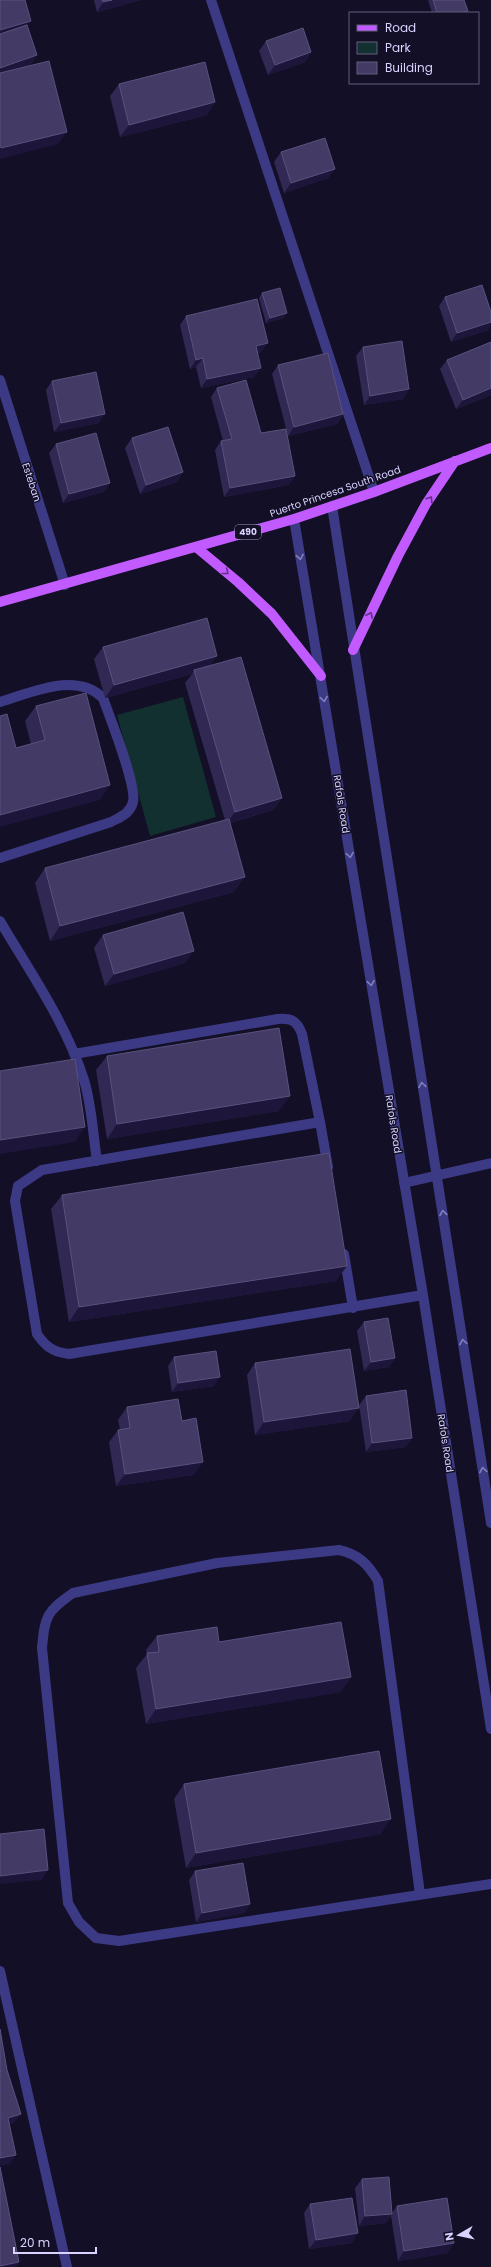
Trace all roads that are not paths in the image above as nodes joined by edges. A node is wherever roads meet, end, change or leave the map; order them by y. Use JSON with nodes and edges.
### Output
{"nodes":[{"id":1,"x":211,"y":0,"type":"edge"},
{"id":2,"x":0,"y":380,"type":"edge"},
{"id":3,"x":491,"y":448,"type":"edge"},
{"id":4,"x":455,"y":461,"type":"junction"},
{"id":5,"x":374,"y":492,"type":"junction"},
{"id":6,"x":332,"y":506,"type":"junction"},
{"id":7,"x":294,"y":519,"type":"junction"},
{"id":8,"x":196,"y":548,"type":"junction"},
{"id":9,"x":65,"y":585,"type":"junction"},
{"id":10,"x":0,"y":602,"type":"edge"},
{"id":11,"x":354,"y":650,"type":"junction"},
{"id":12,"x":320,"y":676,"type":"junction"},
{"id":13,"x":0,"y":702,"type":"edge"},
{"id":14,"x":0,"y":858,"type":"edge"},
{"id":15,"x":0,"y":921,"type":"edge"},
{"id":16,"x":74,"y":1054,"type":"junction"},
{"id":17,"x":320,"y":1122,"type":"junction"},
{"id":18,"x":97,"y":1161,"type":"junction"},
{"id":19,"x":491,"y":1163,"type":"edge"},
{"id":20,"x":437,"y":1175,"type":"junction"},
{"id":21,"x":330,"y":1176,"type":"edge"},
{"id":22,"x":404,"y":1183,"type":"junction"},
{"id":23,"x":342,"y":1246,"type":"edge"},
{"id":24,"x":423,"y":1295,"type":"junction"},
{"id":25,"x":354,"y":1308,"type":"junction"},
{"id":26,"x":491,"y":1523,"type":"edge"},
{"id":27,"x":491,"y":1729,"type":"edge"},
{"id":28,"x":491,"y":1884,"type":"edge"},
{"id":29,"x":420,"y":1894,"type":"junction"},
{"id":30,"x":0,"y":1971,"type":"edge"},
{"id":31,"x":67,"y":2267,"type":"edge"}],
"edges":[{"from":1,"to":5,"type":"street"},
{"from":2,"to":9,"type":"street","name":"Esteban"},
{"from":3,"to":4,"type":"main road","name":"Puerto Princesa South Road","number":"490"},
{"from":4,"to":5,"type":"main road","name":"Puerto Princesa South Road","number":"490"},
{"from":11,"to":4,"type":"main road","one_way":true},
{"from":5,"to":6,"type":"main road","name":"Puerto Princesa South Road","number":"490"},
{"from":6,"to":7,"type":"main road","name":"Puerto Princesa South Road","number":"490"},
{"from":6,"to":11,"type":"street"},
{"from":7,"to":8,"type":"main road","name":"Puerto Princesa South Road","number":"490"},
{"from":7,"to":12,"type":"street","name":"Rafols Road","one_way":true},
{"from":8,"to":9,"type":"main road","name":"Puerto Princesa South Road","number":"490"},
{"from":8,"to":12,"type":"main road","one_way":true},
{"from":9,"to":10,"type":"main road","name":"Puerto Princesa South Road","number":"490"},
{"from":20,"to":11,"type":"street","one_way":true},
{"from":12,"to":22,"type":"street","name":"Rafols Road","one_way":true},
{"from":13,"to":14,"type":"street"},
{"from":15,"to":16,"type":"street"},
{"from":16,"to":17,"type":"street"},
{"from":16,"to":18,"type":"street"},
{"from":17,"to":18,"type":"street"},
{"from":17,"to":21,"type":"street"},
{"from":18,"to":25,"type":"street"},
{"from":19,"to":20,"type":"street"},
{"from":20,"to":22,"type":"street"},
{"from":26,"to":20,"type":"street","one_way":true},
{"from":22,"to":24,"type":"street","name":"Rafols Road"},
{"from":23,"to":25,"type":"street"},
{"from":24,"to":25,"type":"street"},
{"from":24,"to":27,"type":"street","name":"Rafols Road"},
{"from":28,"to":29,"type":"street"},
{"from":29,"to":29,"type":"street"},
{"from":30,"to":31,"type":"street"}]}
